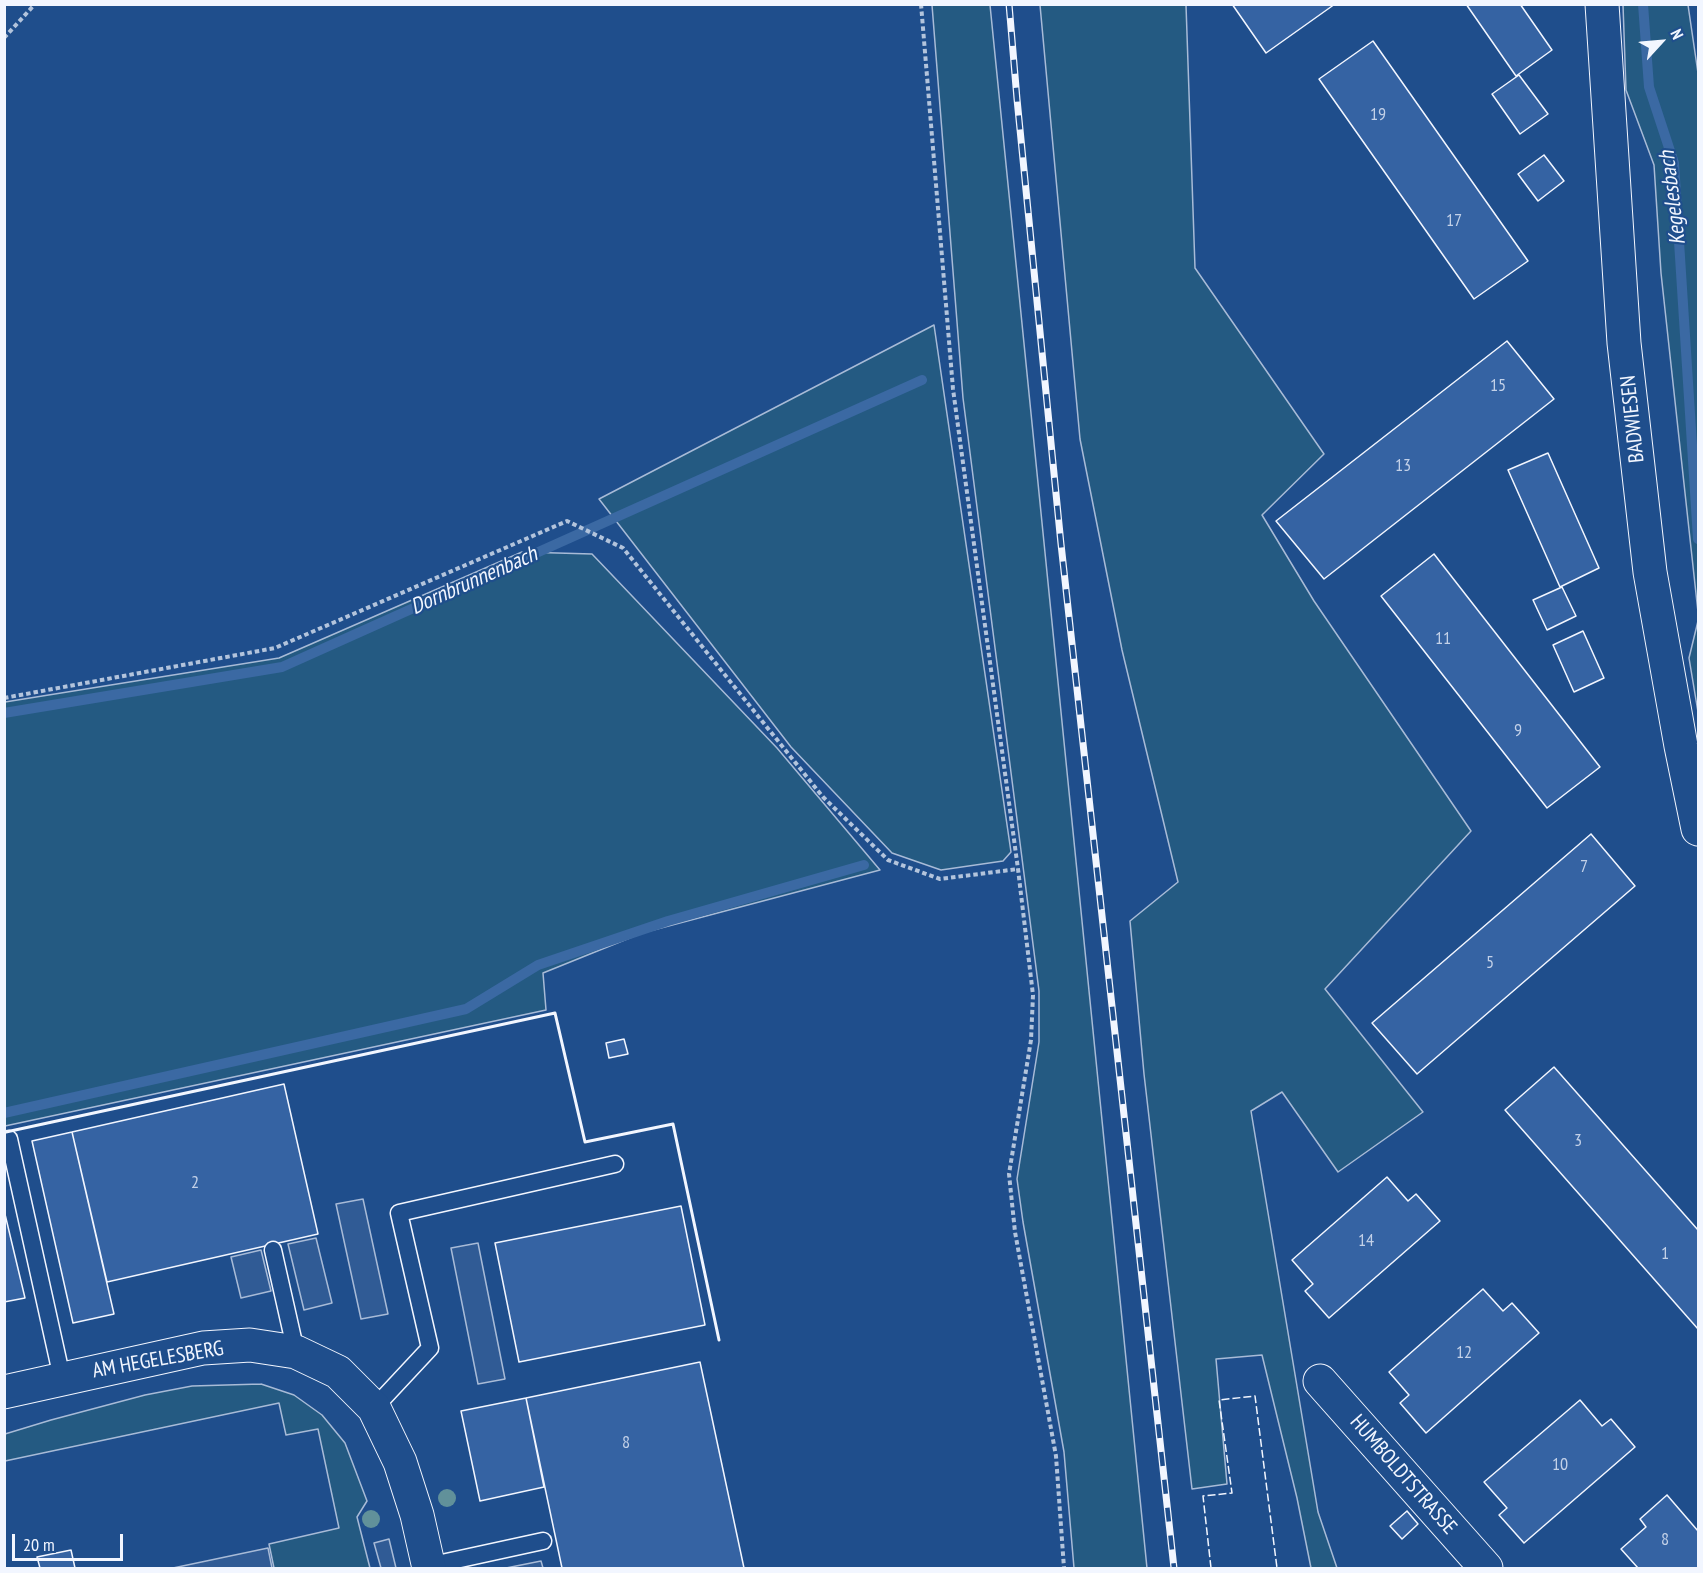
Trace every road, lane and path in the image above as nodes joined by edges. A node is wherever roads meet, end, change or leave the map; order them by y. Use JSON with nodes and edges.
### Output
{"nodes":[{"id":1,"x":35,"y":4,"type":"edge"},
{"id":2,"x":921,"y":4,"type":"edge"},
{"id":3,"x":1602,"y":4,"type":"edge"},
{"id":4,"x":4,"y":38,"type":"edge"},
{"id":5,"x":4,"y":698,"type":"edge"},
{"id":6,"x":1698,"y":829,"type":"edge"},
{"id":7,"x":1018,"y":869,"type":"junction"},
{"id":8,"x":4,"y":1140,"type":"edge"},
{"id":9,"x":615,"y":1164,"type":"dead end"},
{"id":10,"x":273,"y":1250,"type":"dead end"},
{"id":11,"x":296,"y":1352,"type":"junction"},
{"id":12,"x":62,"y":1378,"type":"junction"},
{"id":13,"x":1320,"y":1381,"type":"dead end"},
{"id":14,"x":5,"y":1392,"type":"edge"},
{"id":15,"x":374,"y":1408,"type":"junction"},
{"id":16,"x":543,"y":1541,"type":"dead end"},
{"id":17,"x":428,"y":1567,"type":"edge"},
{"id":18,"x":1064,"y":1569,"type":"edge"},
{"id":19,"x":1486,"y":1569,"type":"edge"}],
"edges":[{"from":1,"to":4,"type":"path"},
{"from":2,"to":7,"type":"path"},
{"from":3,"to":6,"type":"street","name":"BADWIESEN"},
{"from":5,"to":7,"type":"path"},
{"from":7,"to":18,"type":"path"},
{"from":8,"to":12,"type":"lane"},
{"from":9,"to":15,"type":"lane"},
{"from":10,"to":11,"type":"lane"},
{"from":11,"to":12,"type":"street","name":"AM HEGELESBERG"},
{"from":11,"to":15,"type":"street","name":"AM HEGELESBERG"},
{"from":12,"to":14,"type":"street","name":"AM HEGELESBERG"},
{"from":13,"to":19,"type":"street","name":"HUMBOLDTSTRASSE"},
{"from":15,"to":17,"type":"street","name":"AM HEGELESBERG"},
{"from":16,"to":17,"type":"lane"}]}
